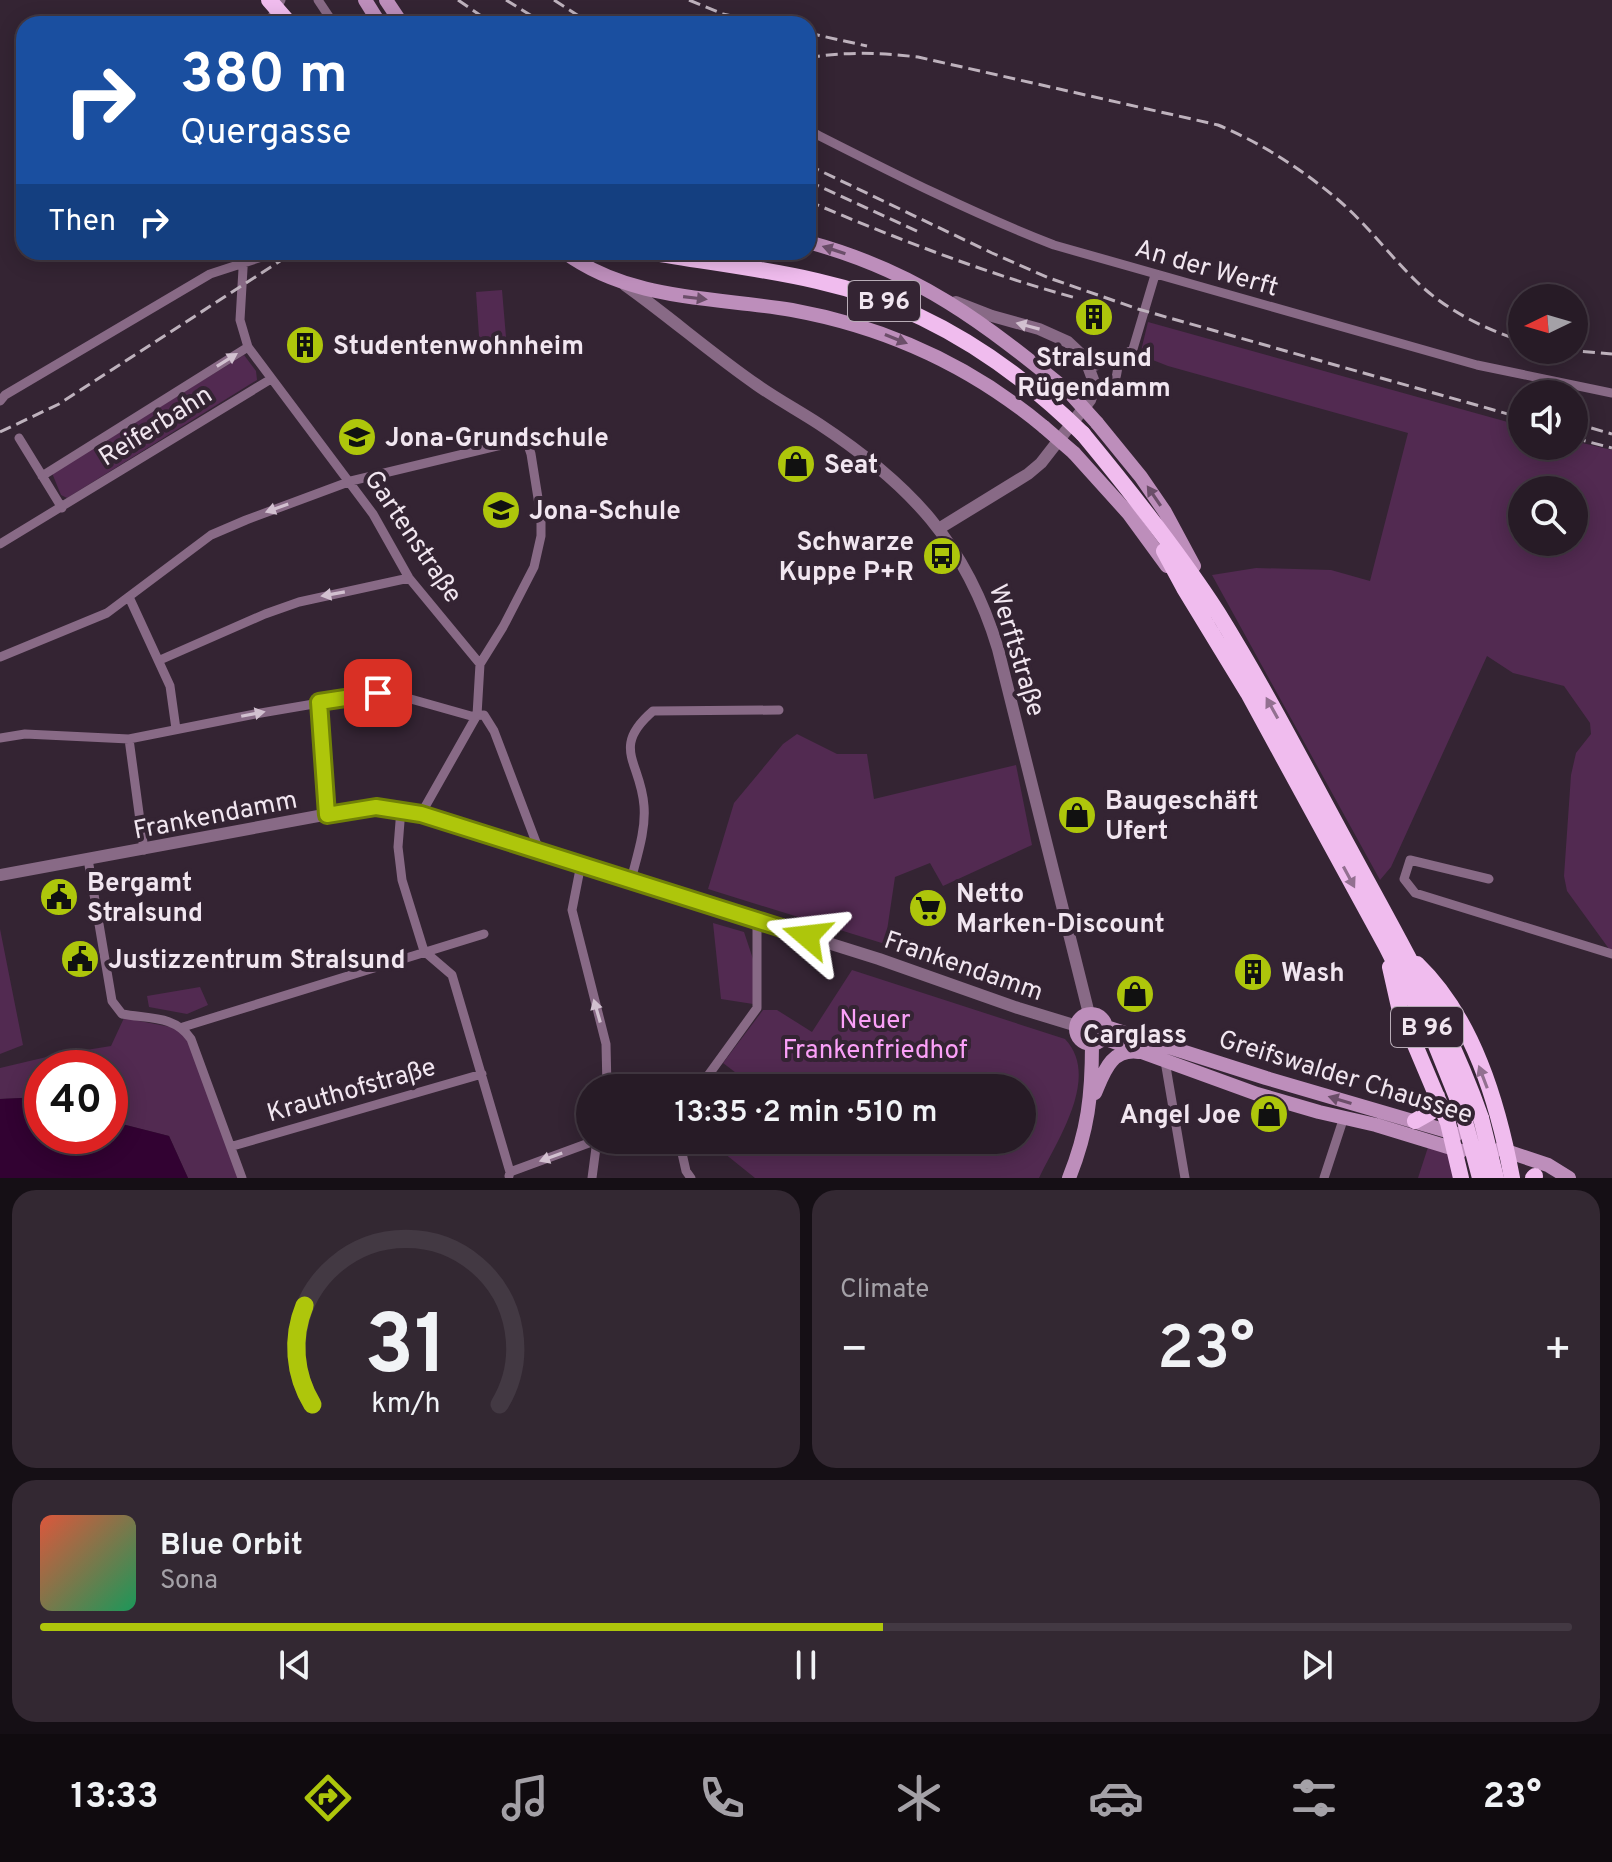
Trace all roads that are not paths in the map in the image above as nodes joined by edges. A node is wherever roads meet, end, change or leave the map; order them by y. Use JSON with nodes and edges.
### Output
{"nodes":[{"id":1,"x":269,"y":0,"type":"edge"},
{"id":2,"x":283,"y":16,"type":"edge"},
{"id":3,"x":816,"y":134,"type":"edge"},
{"id":4,"x":816,"y":245,"type":"edge"},
{"id":5,"x":243,"y":260,"type":"edge"},
{"id":6,"x":254,"y":260,"type":"edge"},
{"id":7,"x":579,"y":260,"type":"edge"},
{"id":8,"x":696,"y":260,"type":"edge"},
{"id":9,"x":242,"y":264,"type":"junction"},
{"id":10,"x":1155,"y":275,"type":"junction"},
{"id":11,"x":619,"y":281,"type":"junction"},
{"id":12,"x":943,"y":297,"type":"junction"},
{"id":13,"x":248,"y":347,"type":"junction"},
{"id":14,"x":1118,"y":359,"type":"junction"},
{"id":15,"x":1090,"y":368,"type":"junction"},
{"id":16,"x":271,"y":379,"type":"junction"},
{"id":17,"x":1094,"y":393,"type":"junction"},
{"id":18,"x":1612,"y":393,"type":"edge"},
{"id":19,"x":0,"y":401,"type":"edge"},
{"id":20,"x":19,"y":438,"type":"dead end"},
{"id":21,"x":42,"y":476,"type":"junction"},
{"id":22,"x":351,"y":481,"type":"junction"},
{"id":23,"x":1127,"y":487,"type":"junction"},
{"id":24,"x":62,"y":508,"type":"junction"},
{"id":25,"x":940,"y":528,"type":"junction"},
{"id":26,"x":0,"y":544,"type":"edge"},
{"id":27,"x":409,"y":578,"type":"junction"},
{"id":28,"x":1184,"y":588,"type":"junction"},
{"id":29,"x":129,"y":597,"type":"junction"},
{"id":30,"x":1218,"y":613,"type":"junction"},
{"id":31,"x":0,"y":657,"type":"edge"},
{"id":32,"x":160,"y":660,"type":"junction"},
{"id":33,"x":480,"y":664,"type":"junction"},
{"id":34,"x":319,"y":702,"type":"junction"},
{"id":35,"x":779,"y":710,"type":"dead end"},
{"id":36,"x":477,"y":715,"type":"junction"},
{"id":37,"x":176,"y":729,"type":"junction"},
{"id":38,"x":0,"y":738,"type":"edge"},
{"id":39,"x":129,"y":739,"type":"junction"},
{"id":40,"x":401,"y":809,"type":"junction"},
{"id":41,"x":421,"y":814,"type":"junction"},
{"id":42,"x":327,"y":815,"type":"junction"},
{"id":43,"x":144,"y":850,"type":"junction"},
{"id":44,"x":539,"y":850,"type":"junction"},
{"id":45,"x":88,"y":859,"type":"junction"},
{"id":46,"x":581,"y":864,"type":"junction"},
{"id":47,"x":0,"y":875,"type":"edge"},
{"id":48,"x":1489,"y":879,"type":"dead end"},
{"id":49,"x":631,"y":880,"type":"junction"},
{"id":50,"x":757,"y":920,"type":"junction"},
{"id":51,"x":484,"y":934,"type":"dead end"},
{"id":52,"x":1386,"y":946,"type":"junction"},
{"id":53,"x":424,"y":951,"type":"junction"},
{"id":54,"x":1612,"y":954,"type":"edge"},
{"id":55,"x":1407,"y":955,"type":"junction"},
{"id":56,"x":1089,"y":1014,"type":"junction"},
{"id":57,"x":1077,"y":1026,"type":"junction"},
{"id":58,"x":183,"y":1027,"type":"junction"},
{"id":59,"x":1100,"y":1036,"type":"junction"},
{"id":60,"x":1142,"y":1053,"type":"junction"},
{"id":61,"x":1165,"y":1061,"type":"junction"},
{"id":62,"x":482,"y":1074,"type":"junction"},
{"id":63,"x":607,"y":1074,"type":"edge"},
{"id":64,"x":709,"y":1074,"type":"edge"},
{"id":65,"x":1437,"y":1096,"type":"junction"},
{"id":66,"x":1091,"y":1100,"type":"junction"},
{"id":67,"x":1344,"y":1117,"type":"junction"},
{"id":68,"x":1415,"y":1121,"type":"junction"},
{"id":69,"x":1453,"y":1141,"type":"junction"},
{"id":70,"x":233,"y":1146,"type":"junction"},
{"id":71,"x":576,"y":1148,"type":"edge"},
{"id":72,"x":1506,"y":1151,"type":"junction"},
{"id":73,"x":595,"y":1154,"type":"edge"},
{"id":74,"x":682,"y":1154,"type":"edge"},
{"id":75,"x":1511,"y":1173,"type":"edge"},
{"id":76,"x":510,"y":1175,"type":"edge"},
{"id":77,"x":1536,"y":1177,"type":"edge"},
{"id":78,"x":242,"y":1178,"type":"edge"},
{"id":79,"x":592,"y":1178,"type":"edge"},
{"id":80,"x":690,"y":1178,"type":"edge"},
{"id":81,"x":1069,"y":1178,"type":"edge"},
{"id":82,"x":1185,"y":1178,"type":"edge"},
{"id":83,"x":1324,"y":1178,"type":"edge"},
{"id":84,"x":1461,"y":1178,"type":"edge"},
{"id":85,"x":1480,"y":1178,"type":"edge"},
{"id":86,"x":1496,"y":1178,"type":"edge"},
{"id":87,"x":1569,"y":1178,"type":"edge"}],
"edges":[{"from":1,"to":2,"type":"highway","bridge":true},
{"from":3,"to":10,"type":"street","name":"An der Werft"},
{"from":12,"to":4,"type":"main road","one_way":true},
{"from":5,"to":9,"type":"street","name":"Gartenstraße"},
{"from":6,"to":9,"type":"street"},
{"from":7,"to":11,"type":"main road","name":"Werftstraße"},
{"from":8,"to":23,"type":"highway","number":"B 96","bridge":true},
{"from":9,"to":13,"type":"street","name":"Gartenstraße"},
{"from":9,"to":19,"type":"street"},
{"from":10,"to":14,"type":"street"},
{"from":10,"to":18,"type":"street","name":"An der Werft"},
{"from":11,"to":25,"type":"street","name":"Werftstraße"},
{"from":11,"to":28,"type":"main road","one_way":true,"bridge":true},
{"from":15,"to":12,"type":"street","one_way":true},
{"from":30,"to":12,"type":"main road","one_way":true,"bridge":true},
{"from":13,"to":16,"type":"street","name":"Gartenstraße"},
{"from":21,"to":13,"type":"street","name":"Reiferbahn","one_way":true},
{"from":14,"to":15,"type":"street"},
{"from":14,"to":17,"type":"street"},
{"from":15,"to":17,"type":"street"},
{"from":16,"to":22,"type":"street","name":"Gartenstraße"},
{"from":16,"to":24,"type":"street","name":"Reiferbahn"},
{"from":17,"to":25,"type":"street"},
{"from":20,"to":21,"type":"street"},
{"from":21,"to":24,"type":"street"},
{"from":22,"to":27,"type":"street","name":"Gartenstraße"},
{"from":22,"to":29,"type":"street","one_way":true},
{"from":22,"to":33,"type":"street"},
{"from":23,"to":28,"type":"highway","number":"B 96"},
{"from":23,"to":30,"type":"highway","number":"B 96"},
{"from":24,"to":26,"type":"street","name":"Reiferbahn"},
{"from":25,"to":56,"type":"street","name":"Werftstraße"},
{"from":27,"to":32,"type":"street","one_way":true},
{"from":27,"to":33,"type":"street","name":"Gartenstraße"},
{"from":28,"to":52,"type":"highway","number":"B 96","one_way":true},
{"from":29,"to":31,"type":"street"},
{"from":29,"to":32,"type":"street"},
{"from":55,"to":30,"type":"highway","number":"B 96","one_way":true},
{"from":32,"to":37,"type":"street"},
{"from":33,"to":36,"type":"street"},
{"from":34,"to":36,"type":"street"},
{"from":37,"to":34,"type":"street","one_way":true},
{"from":34,"to":42,"type":"street"},
{"from":35,"to":49,"type":"street"},
{"from":36,"to":41,"type":"street"},
{"from":36,"to":44,"type":"street"},
{"from":37,"to":39,"type":"street"},
{"from":38,"to":39,"type":"street"},
{"from":39,"to":43,"type":"street"},
{"from":40,"to":41,"type":"street","name":"Frankendamm"},
{"from":40,"to":42,"type":"street","name":"Frankendamm"},
{"from":40,"to":53,"type":"street"},
{"from":41,"to":44,"type":"street","name":"Frankendamm"},
{"from":42,"to":43,"type":"street","name":"Frankendamm"},
{"from":43,"to":45,"type":"street","name":"Frankendamm"},
{"from":44,"to":46,"type":"street","name":"Frankendamm"},
{"from":45,"to":47,"type":"street","name":"Frankendamm"},
{"from":45,"to":58,"type":"street"},
{"from":46,"to":49,"type":"street","name":"Frankendamm"},
{"from":63,"to":46,"type":"street","one_way":true},
{"from":48,"to":54,"type":"street"},
{"from":49,"to":50,"type":"street","name":"Frankendamm"},
{"from":50,"to":57,"type":"street","name":"Frankendamm"},
{"from":50,"to":64,"type":"street"},
{"from":51,"to":53,"type":"street"},
{"from":52,"to":65,"type":"highway"},
{"from":52,"to":85,"type":"highway","number":"B 96","bridge":true},
{"from":53,"to":58,"type":"street"},
{"from":53,"to":62,"type":"street"},
{"from":72,"to":55,"type":"highway","one_way":true},
{"from":55,"to":86,"type":"highway","number":"B 96","bridge":true},
{"from":56,"to":57,"type":"main road"},
{"from":56,"to":59,"type":"main road"},
{"from":57,"to":59,"type":"main road"},
{"from":58,"to":70,"type":"street"},
{"from":59,"to":60,"type":"main road","name":"Greifswalder Chaussee"},
{"from":59,"to":66,"type":"main road"},
{"from":68,"to":59,"type":"main road","name":"Greifswalder Chaussee","one_way":true},
{"from":60,"to":61,"type":"main road","name":"Greifswalder Chaussee"},
{"from":60,"to":66,"type":"main road"},
{"from":61,"to":67,"type":"main road","name":"Greifswalder Chaussee"},
{"from":61,"to":82,"type":"street"},
{"from":62,"to":70,"type":"street","name":"Krauthofstraße"},
{"from":62,"to":76,"type":"street"},
{"from":65,"to":68,"type":"highway"},
{"from":65,"to":69,"type":"highway"},
{"from":66,"to":81,"type":"main road"},
{"from":67,"to":69,"type":"main road","name":"Greifswalder Chaussee"},
{"from":67,"to":83,"type":"street"},
{"from":68,"to":69,"type":"main road","name":"Greifswalder Chaussee"},
{"from":69,"to":72,"type":"main road","name":"Greifswalder Chaussee"},
{"from":69,"to":75,"type":"main road","name":"Greifswalder Chaussee"},
{"from":69,"to":84,"type":"highway"},
{"from":70,"to":78,"type":"street"},
{"from":71,"to":76,"type":"street","one_way":true},
{"from":72,"to":75,"type":"highway"},
{"from":72,"to":87,"type":"main road","name":"Greifswalder Chaussee"},
{"from":73,"to":79,"type":"street"},
{"from":74,"to":80,"type":"street"},
{"from":75,"to":77,"type":"main road","name":"Greifswalder Chaussee"}]}
